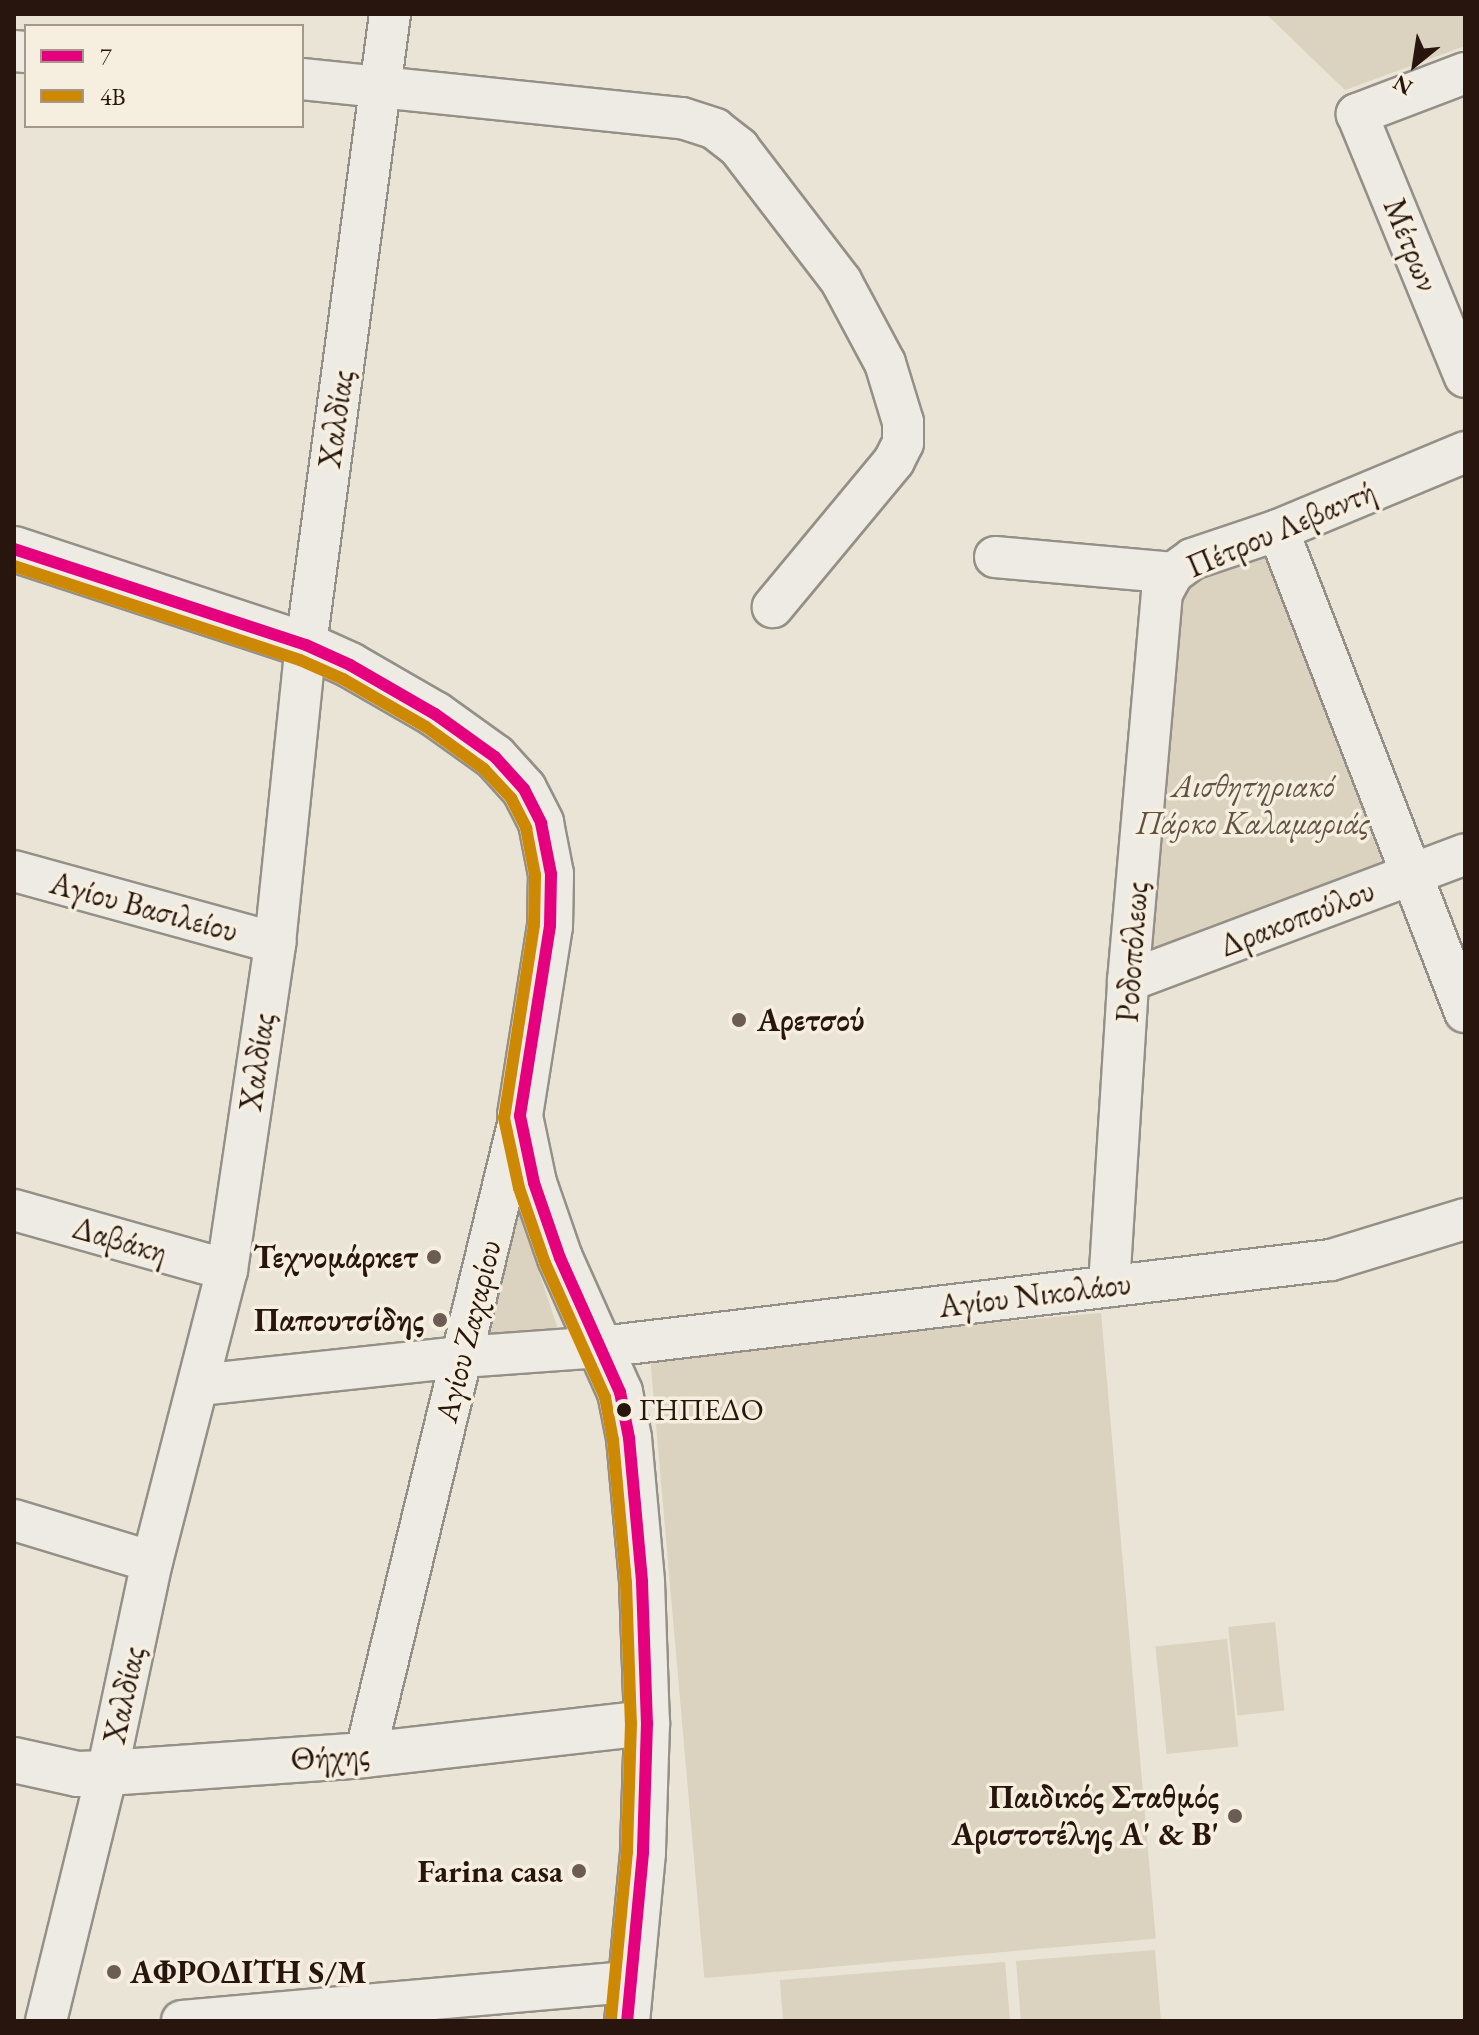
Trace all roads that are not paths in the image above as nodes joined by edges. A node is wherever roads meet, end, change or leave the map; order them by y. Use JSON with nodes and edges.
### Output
{"nodes":[{"id":1,"x":390,"y":14,"type":"edge"},
{"id":2,"x":1465,"y":73,"type":"edge"},
{"id":3,"x":304,"y":79,"type":"edge"},
{"id":4,"x":381,"y":86,"type":"junction"},
{"id":5,"x":1465,"y":377,"type":"edge"},
{"id":6,"x":1465,"y":452,"type":"edge"},
{"id":7,"x":1278,"y":530,"type":"junction"},
{"id":8,"x":14,"y":549,"type":"edge"},
{"id":9,"x":995,"y":557,"type":"dead end"},
{"id":10,"x":1173,"y":573,"type":"junction"},
{"id":11,"x":773,"y":607,"type":"dead end"},
{"id":12,"x":306,"y":645,"type":"junction"},
{"id":13,"x":1465,"y":854,"type":"edge"},
{"id":14,"x":14,"y":871,"type":"edge"},
{"id":15,"x":1409,"y":875,"type":"junction"},
{"id":16,"x":275,"y":943,"type":"junction"},
{"id":17,"x":1128,"y":981,"type":"junction"},
{"id":18,"x":1465,"y":1012,"type":"edge"},
{"id":19,"x":520,"y":1116,"type":"junction"},
{"id":20,"x":14,"y":1210,"type":"edge"},
{"id":21,"x":1465,"y":1219,"type":"edge"},
{"id":22,"x":227,"y":1270,"type":"junction"},
{"id":23,"x":1109,"y":1286,"type":"junction"},
{"id":24,"x":601,"y":1347,"type":"junction"},
{"id":25,"x":462,"y":1357,"type":"junction"},
{"id":26,"x":199,"y":1385,"type":"junction"},
{"id":27,"x":14,"y":1520,"type":"edge"},
{"id":28,"x":152,"y":1562,"type":"junction"},
{"id":29,"x":647,"y":1723,"type":"junction"},
{"id":30,"x":365,"y":1755,"type":"junction"},
{"id":31,"x":14,"y":1760,"type":"edge"},
{"id":32,"x":107,"y":1773,"type":"junction"},
{"id":33,"x":629,"y":2001,"type":"edge"},
{"id":34,"x":46,"y":2021,"type":"edge"},
{"id":35,"x":182,"y":2021,"type":"edge"}],
"edges":[{"from":1,"to":4,"type":"street","name":"Χαλδίας"},
{"from":2,"to":5,"type":"street","name":"Μέτρων"},
{"from":3,"to":4,"type":"street"},
{"from":4,"to":11,"type":"street"},
{"from":4,"to":12,"type":"street","name":"Χαλδίας"},
{"from":6,"to":7,"type":"street","name":"Πέτρου Λεβαντή"},
{"from":7,"to":10,"type":"street","name":"Πέτρου Λεβαντή"},
{"from":7,"to":15,"type":"street"},
{"from":8,"to":12,"type":"main road","name":"Αγίου Ζαχαρίου"},
{"from":9,"to":10,"type":"street","name":"Πέτρου Λεβαντή"},
{"from":10,"to":17,"type":"street","name":"Ροδοπόλεως"},
{"from":12,"to":16,"type":"street","name":"Χαλδίας"},
{"from":12,"to":19,"type":"main road","name":"Αγίου Ζαχαρίου"},
{"from":13,"to":15,"type":"street","name":"Δρακοπούλου"},
{"from":14,"to":16,"type":"street","name":"Αγίου Βασιλείου"},
{"from":15,"to":17,"type":"street","name":"Δρακοπούλου"},
{"from":15,"to":18,"type":"street"},
{"from":16,"to":22,"type":"street","name":"Χαλδίας"},
{"from":17,"to":23,"type":"street","name":"Ροδοπόλεως"},
{"from":19,"to":24,"type":"main road"},
{"from":19,"to":25,"type":"street","name":"Αγίου Ζαχαρίου"},
{"from":20,"to":22,"type":"street","name":"Δαβάκη"},
{"from":21,"to":23,"type":"street","name":"Αγίου Νικολάου"},
{"from":22,"to":26,"type":"street","name":"Χαλδίας"},
{"from":23,"to":24,"type":"street","name":"Αγίου Νικολάου"},
{"from":24,"to":25,"type":"street","name":"Αγίου Νικολάου"},
{"from":24,"to":29,"type":"main road"},
{"from":25,"to":26,"type":"street","name":"Αγίου Νικολάου"},
{"from":25,"to":30,"type":"street","name":"Αγίου Ζαχαρίου"},
{"from":26,"to":28,"type":"street","name":"Χαλδίας"},
{"from":27,"to":28,"type":"street"},
{"from":28,"to":32,"type":"street","name":"Χαλδίας"},
{"from":29,"to":30,"type":"main road","name":"Θήχης"},
{"from":29,"to":33,"type":"main road"},
{"from":30,"to":32,"type":"main road","name":"Θήχης"},
{"from":31,"to":32,"type":"main road","name":"Θήχης"},
{"from":32,"to":34,"type":"street","name":"Χαλδίας"},
{"from":33,"to":35,"type":"street"}]}
